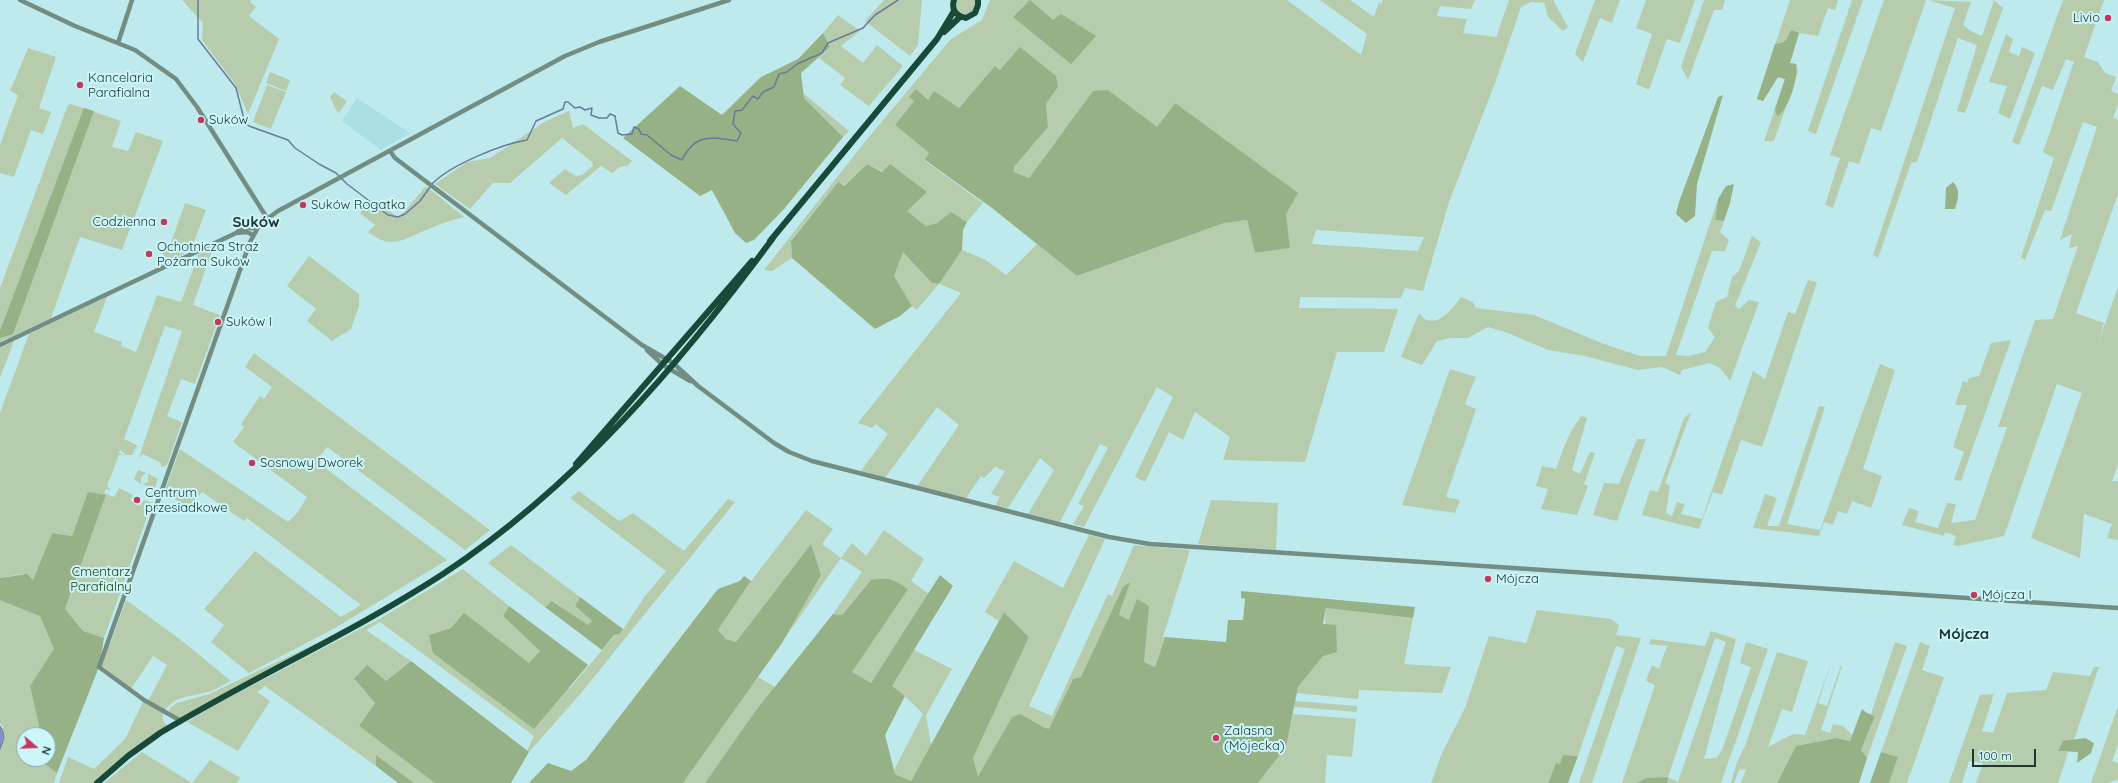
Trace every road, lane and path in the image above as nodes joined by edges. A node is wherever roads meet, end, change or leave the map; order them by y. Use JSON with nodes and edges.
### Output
{"nodes":[{"id":1,"x":20,"y":0,"type":"edge"},
{"id":2,"x":132,"y":0,"type":"edge"},
{"id":3,"x":729,"y":0,"type":"edge"},
{"id":4,"x":954,"y":0,"type":"edge"},
{"id":5,"x":978,"y":0,"type":"edge"},
{"id":6,"x":954,"y":11,"type":"junction"},
{"id":7,"x":960,"y":17,"type":"junction"},
{"id":8,"x":937,"y":39,"type":"junction"},
{"id":9,"x":118,"y":43,"type":"junction"},
{"id":10,"x":390,"y":151,"type":"junction"},
{"id":11,"x":267,"y":218,"type":"junction"},
{"id":12,"x":257,"y":229,"type":"junction"},
{"id":13,"x":236,"y":232,"type":"junction"},
{"id":14,"x":253,"y":235,"type":"junction"},
{"id":15,"x":642,"y":344,"type":"junction"},
{"id":16,"x":0,"y":345,"type":"edge"},
{"id":17,"x":671,"y":361,"type":"junction"},
{"id":18,"x":666,"y":367,"type":"junction"},
{"id":19,"x":696,"y":384,"type":"junction"},
{"id":20,"x":2118,"y":608,"type":"edge"},
{"id":21,"x":181,"y":721,"type":"junction"},
{"id":22,"x":97,"y":783,"type":"edge"}],
"edges":[{"from":1,"to":9,"type":"street"},
{"from":2,"to":9,"type":"street"},
{"from":3,"to":10,"type":"street"},
{"from":4,"to":6,"type":"main road"},
{"from":5,"to":7,"type":"main road"},
{"from":6,"to":7,"type":"main road"},
{"from":6,"to":8,"type":"main road"},
{"from":7,"to":8,"type":"main road"},
{"from":8,"to":17,"type":"main road"},
{"from":9,"to":11,"type":"street"},
{"from":10,"to":11,"type":"street"},
{"from":10,"to":15,"type":"street"},
{"from":11,"to":12,"type":"street"},
{"from":12,"to":13,"type":"street"},
{"from":12,"to":14,"type":"street"},
{"from":13,"to":14,"type":"street"},
{"from":13,"to":16,"type":"street"},
{"from":14,"to":21,"type":"street"},
{"from":15,"to":17,"type":"street"},
{"from":15,"to":18,"type":"street"},
{"from":17,"to":18,"type":"main road"},
{"from":17,"to":19,"type":"street"},
{"from":18,"to":19,"type":"street"},
{"from":18,"to":21,"type":"main road"},
{"from":19,"to":20,"type":"street"},
{"from":21,"to":22,"type":"main road"}]}
